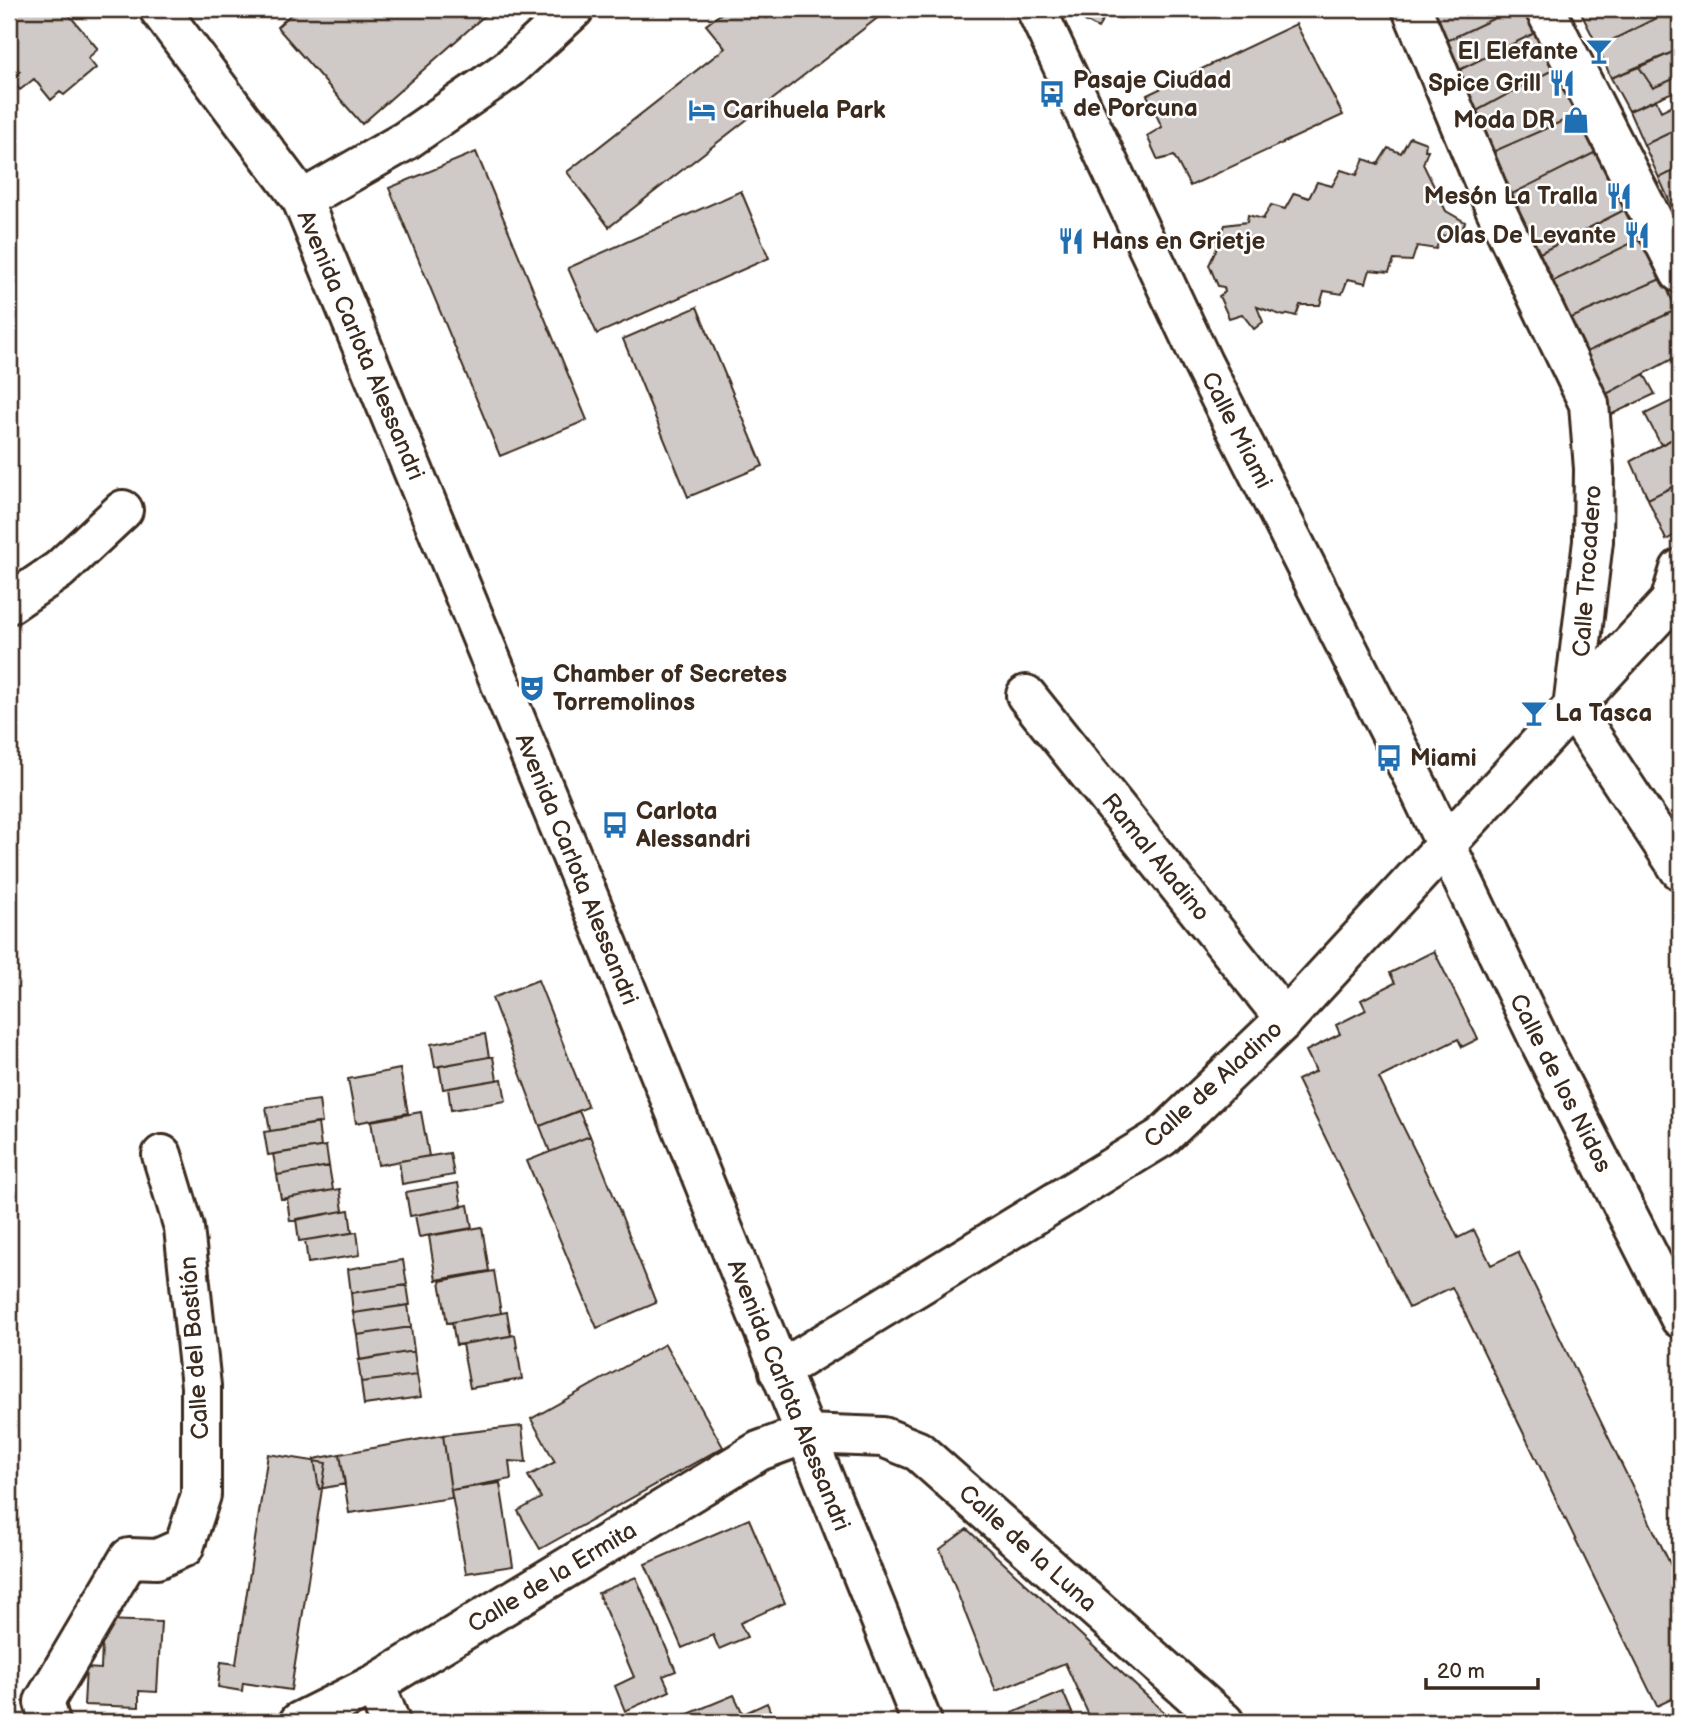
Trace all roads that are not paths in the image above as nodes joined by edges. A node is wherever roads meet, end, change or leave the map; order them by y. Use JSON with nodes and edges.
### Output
{"nodes":[{"id":1,"x":159,"y":9,"type":"edge"},
{"id":2,"x":574,"y":9,"type":"edge"},
{"id":3,"x":1035,"y":9,"type":"edge"},
{"id":4,"x":1412,"y":9,"type":"edge"},
{"id":5,"x":1545,"y":9,"type":"edge"},
{"id":6,"x":302,"y":200,"type":"junction"},
{"id":7,"x":1680,"y":274,"type":"edge"},
{"id":8,"x":123,"y":510,"type":"dead end"},
{"id":9,"x":1680,"y":569,"type":"edge"},
{"id":10,"x":9,"y":604,"type":"edge"},
{"id":11,"x":1026,"y":695,"type":"dead end"},
{"id":12,"x":1573,"y":708,"type":"junction"},
{"id":13,"x":1446,"y":846,"type":"junction"},
{"id":14,"x":1680,"y":870,"type":"edge"},
{"id":15,"x":1285,"y":1019,"type":"junction"},
{"id":16,"x":162,"y":1155,"type":"dead end"},
{"id":17,"x":1680,"y":1318,"type":"edge"},
{"id":18,"x":779,"y":1371,"type":"junction"},
{"id":19,"x":805,"y":1434,"type":"junction"},
{"id":20,"x":375,"y":1684,"type":"junction"},
{"id":21,"x":50,"y":1722,"type":"edge"},
{"id":22,"x":299,"y":1722,"type":"edge"},
{"id":23,"x":390,"y":1722,"type":"edge"},
{"id":24,"x":922,"y":1722,"type":"edge"},
{"id":25,"x":1224,"y":1722,"type":"edge"}],
"edges":[{"from":1,"to":6,"type":"street","name":"Avenida Carlota Alessandri"},
{"from":2,"to":6,"type":"street"},
{"from":3,"to":13,"type":"street","name":"Calle Miami"},
{"from":4,"to":12,"type":"street","name":"Calle Trocadero"},
{"from":5,"to":7,"type":"street"},
{"from":6,"to":18,"type":"street","name":"Avenida Carlota Alessandri"},
{"from":8,"to":10,"type":"street"},
{"from":9,"to":12,"type":"street","name":"Calle de Aladino"},
{"from":11,"to":15,"type":"street","name":"Ramal Aladino"},
{"from":12,"to":13,"type":"street","name":"Calle de Aladino"},
{"from":12,"to":14,"type":"street"},
{"from":13,"to":15,"type":"street","name":"Calle de Aladino"},
{"from":13,"to":17,"type":"street","name":"Calle de los Nidos"},
{"from":15,"to":18,"type":"street","name":"Calle de Aladino"},
{"from":16,"to":21,"type":"street","name":"Calle del Bastión"},
{"from":18,"to":19,"type":"street","name":"Avenida Carlota Alessandri"},
{"from":19,"to":20,"type":"street","name":"Calle de la Ermita"},
{"from":19,"to":24,"type":"street","name":"Avenida Carlota Alessandri"},
{"from":19,"to":25,"type":"street","name":"Calle de la Luna"},
{"from":20,"to":22,"type":"street","name":"Calle de la Ermita"},
{"from":20,"to":23,"type":"street"}]}
